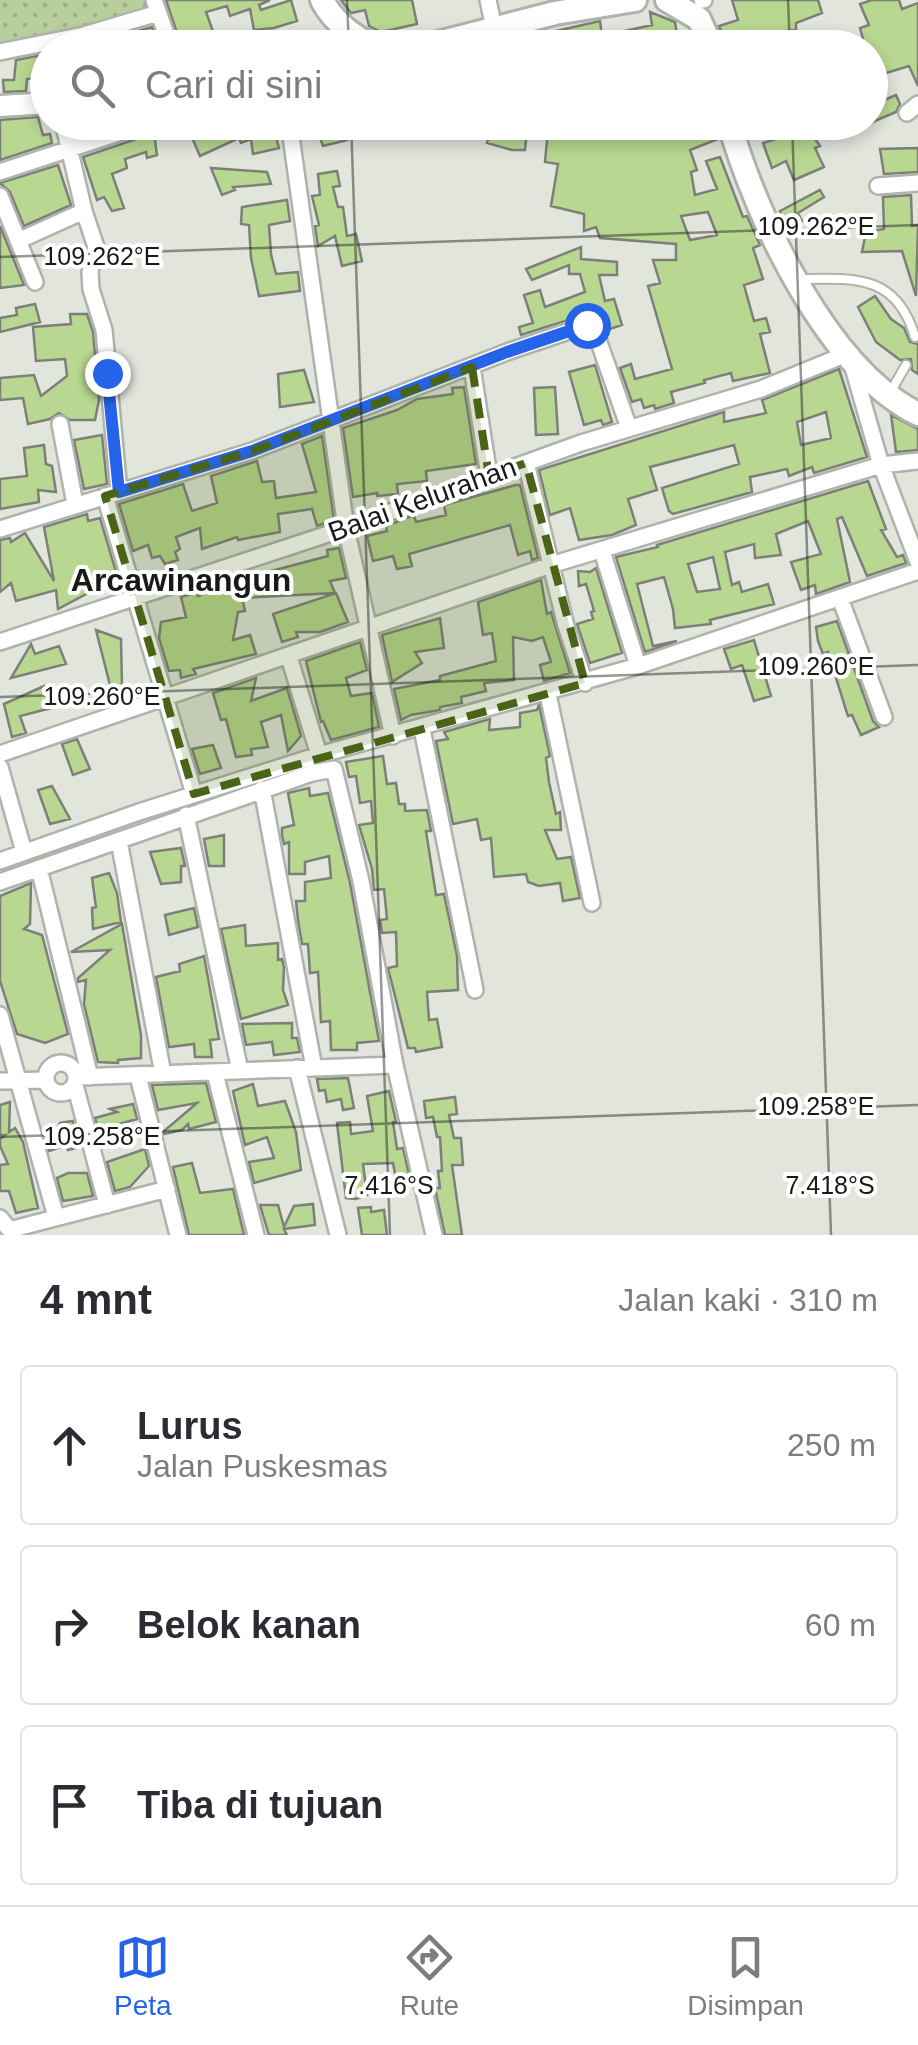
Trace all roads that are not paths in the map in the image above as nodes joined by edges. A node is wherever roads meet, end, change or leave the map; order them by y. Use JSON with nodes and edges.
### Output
{"nodes":[{"id":1,"x":488,"y":0,"type":"edge"},
{"id":2,"x":635,"y":0,"type":"edge"},
{"id":3,"x":667,"y":0,"type":"edge"},
{"id":4,"x":324,"y":4,"type":"edge"},
{"id":5,"x":702,"y":5,"type":"edge"},
{"id":6,"x":554,"y":6,"type":"edge"},
{"id":7,"x":156,"y":7,"type":"edge"},
{"id":8,"x":494,"y":28,"type":"junction"},
{"id":9,"x":97,"y":30,"type":"edge"},
{"id":10,"x":312,"y":30,"type":"edge"},
{"id":11,"x":350,"y":30,"type":"edge"},
{"id":12,"x":486,"y":30,"type":"edge"},
{"id":13,"x":708,"y":30,"type":"edge"},
{"id":14,"x":30,"y":46,"type":"edge"},
{"id":15,"x":0,"y":52,"type":"edge"},
{"id":16,"x":30,"y":104,"type":"edge"},
{"id":17,"x":0,"y":106,"type":"edge"},
{"id":18,"x":67,"y":140,"type":"edge"},
{"id":19,"x":103,"y":140,"type":"edge"},
{"id":20,"x":291,"y":140,"type":"edge"},
{"id":21,"x":734,"y":140,"type":"edge"},
{"id":22,"x":70,"y":152,"type":"junction"},
{"id":23,"x":0,"y":172,"type":"edge"},
{"id":24,"x":918,"y":183,"type":"edge"},
{"id":25,"x":878,"y":186,"type":"dead end"},
{"id":26,"x":0,"y":196,"type":"edge"},
{"id":27,"x":84,"y":211,"type":"junction"},
{"id":28,"x":20,"y":240,"type":"junction"},
{"id":29,"x":797,"y":279,"type":"junction"},
{"id":30,"x":35,"y":282,"type":"dead end"},
{"id":31,"x":915,"y":337,"type":"dead end"},
{"id":32,"x":848,"y":360,"type":"junction"},
{"id":33,"x":906,"y":364,"type":"dead end"},
{"id":34,"x":472,"y":367,"type":"junction"},
{"id":35,"x":888,"y":396,"type":"junction"},
{"id":36,"x":918,"y":414,"type":"edge"},
{"id":37,"x":330,"y":421,"type":"junction"},
{"id":38,"x":60,"y":424,"type":"dead end"},
{"id":39,"x":629,"y":428,"type":"junction"},
{"id":40,"x":918,"y":461,"type":"edge"},
{"id":41,"x":526,"y":463,"type":"junction"},
{"id":42,"x":881,"y":465,"type":"junction"},
{"id":43,"x":489,"y":476,"type":"junction"},
{"id":44,"x":112,"y":494,"type":"junction"},
{"id":45,"x":75,"y":504,"type":"junction"},
{"id":46,"x":346,"y":528,"type":"junction"},
{"id":47,"x":0,"y":529,"type":"edge"},
{"id":48,"x":602,"y":551,"type":"junction"},
{"id":49,"x":918,"y":562,"type":"edge"},
{"id":50,"x":554,"y":564,"type":"junction"},
{"id":51,"x":918,"y":570,"type":"edge"},
{"id":52,"x":136,"y":596,"type":"junction"},
{"id":53,"x":840,"y":598,"type":"junction"},
{"id":54,"x":368,"y":630,"type":"junction"},
{"id":55,"x":0,"y":642,"type":"edge"},
{"id":56,"x":289,"y":657,"type":"junction"},
{"id":57,"x":638,"y":666,"type":"junction"},
{"id":58,"x":584,"y":683,"type":"junction"},
{"id":59,"x":548,"y":694,"type":"junction"},
{"id":60,"x":166,"y":696,"type":"junction"},
{"id":61,"x":884,"y":717,"type":"dead end"},
{"id":62,"x":422,"y":728,"type":"junction"},
{"id":63,"x":392,"y":736,"type":"junction"},
{"id":64,"x":0,"y":754,"type":"edge"},
{"id":65,"x":320,"y":756,"type":"junction"},
{"id":66,"x":0,"y":767,"type":"edge"},
{"id":67,"x":262,"y":789,"type":"junction"},
{"id":68,"x":194,"y":794,"type":"junction"},
{"id":69,"x":186,"y":815,"type":"junction"},
{"id":70,"x":118,"y":841,"type":"junction"},
{"id":71,"x":24,"y":852,"type":"junction"},
{"id":72,"x":0,"y":861,"type":"edge"},
{"id":73,"x":39,"y":868,"type":"junction"},
{"id":74,"x":0,"y":882,"type":"edge"},
{"id":75,"x":592,"y":904,"type":"dead end"},
{"id":76,"x":474,"y":990,"type":"dead end"},
{"id":77,"x":0,"y":1015,"type":"edge"},
{"id":78,"x":395,"y":1065,"type":"junction"},
{"id":79,"x":305,"y":1068,"type":"junction"},
{"id":80,"x":240,"y":1071,"type":"junction"},
{"id":81,"x":215,"y":1073,"type":"junction"},
{"id":82,"x":163,"y":1074,"type":"junction"},
{"id":83,"x":138,"y":1076,"type":"junction"},
{"id":84,"x":80,"y":1079,"type":"junction"},
{"id":85,"x":46,"y":1080,"type":"junction"},
{"id":86,"x":0,"y":1081,"type":"edge"},
{"id":87,"x":19,"y":1082,"type":"junction"},
{"id":88,"x":167,"y":1189,"type":"junction"},
{"id":89,"x":107,"y":1204,"type":"junction"},
{"id":90,"x":56,"y":1217,"type":"junction"},
{"id":91,"x":0,"y":1218,"type":"edge"},
{"id":92,"x":178,"y":1235,"type":"edge"},
{"id":93,"x":256,"y":1235,"type":"edge"},
{"id":94,"x":338,"y":1235,"type":"edge"},
{"id":95,"x":434,"y":1235,"type":"edge"}],
"edges":[{"from":1,"to":8,"type":"street"},
{"from":2,"to":6,"type":"main road"},
{"from":3,"to":5,"type":"main road"},
{"from":4,"to":10,"type":"street"},
{"from":4,"to":11,"type":"main road"},
{"from":5,"to":13,"type":"main road"},
{"from":6,"to":8,"type":"main road"},
{"from":7,"to":9,"type":"street"},
{"from":8,"to":12,"type":"main road"},
{"from":14,"to":15,"type":"street"},
{"from":16,"to":17,"type":"street"},
{"from":18,"to":22,"type":"street"},
{"from":19,"to":22,"type":"street"},
{"from":20,"to":37,"type":"street"},
{"from":21,"to":29,"type":"main road"},
{"from":22,"to":23,"type":"street"},
{"from":22,"to":27,"type":"street"},
{"from":24,"to":25,"type":"street"},
{"from":26,"to":28,"type":"street"},
{"from":27,"to":28,"type":"street"},
{"from":27,"to":44,"type":"street"},
{"from":28,"to":30,"type":"street"},
{"from":29,"to":31,"type":"lane"},
{"from":29,"to":32,"type":"main road"},
{"from":32,"to":35,"type":"main road"},
{"from":32,"to":39,"type":"street","name":"Balai Kelurahan"},
{"from":32,"to":42,"type":"street"},
{"from":33,"to":35,"type":"lane"},
{"from":34,"to":37,"type":"street"},
{"from":34,"to":39,"type":"street"},
{"from":34,"to":43,"type":"street"},
{"from":35,"to":36,"type":"main road"},
{"from":37,"to":44,"type":"street"},
{"from":37,"to":46,"type":"street"},
{"from":38,"to":45,"type":"street"},
{"from":39,"to":41,"type":"street","name":"Balai Kelurahan"},
{"from":40,"to":42,"type":"street"},
{"from":41,"to":43,"type":"street","name":"Balai Kelurahan"},
{"from":41,"to":50,"type":"street"},
{"from":42,"to":48,"type":"street"},
{"from":42,"to":49,"type":"street"},
{"from":43,"to":46,"type":"street","name":"Balai Kelurahan"},
{"from":44,"to":45,"type":"street"},
{"from":44,"to":52,"type":"street"},
{"from":45,"to":47,"type":"street"},
{"from":46,"to":52,"type":"street","name":"Balai Kelurahan"},
{"from":46,"to":54,"type":"street"},
{"from":48,"to":50,"type":"street"},
{"from":48,"to":57,"type":"street"},
{"from":50,"to":54,"type":"street"},
{"from":50,"to":58,"type":"street"},
{"from":51,"to":53,"type":"street"},
{"from":52,"to":55,"type":"street","name":"Balai Kelurahan"},
{"from":52,"to":60,"type":"street"},
{"from":53,"to":57,"type":"street"},
{"from":53,"to":61,"type":"street"},
{"from":54,"to":56,"type":"street"},
{"from":54,"to":63,"type":"street"},
{"from":56,"to":60,"type":"street"},
{"from":56,"to":65,"type":"street"},
{"from":57,"to":58,"type":"street"},
{"from":58,"to":59,"type":"street"},
{"from":59,"to":62,"type":"street"},
{"from":59,"to":75,"type":"street"},
{"from":60,"to":64,"type":"street"},
{"from":60,"to":68,"type":"street"},
{"from":62,"to":63,"type":"street"},
{"from":62,"to":76,"type":"street"},
{"from":63,"to":65,"type":"street"},
{"from":65,"to":68,"type":"street"},
{"from":66,"to":71,"type":"street"},
{"from":67,"to":69,"type":"street"},
{"from":67,"to":78,"type":"street"},
{"from":67,"to":79,"type":"street"},
{"from":68,"to":71,"type":"street"},
{"from":69,"to":70,"type":"street"},
{"from":69,"to":80,"type":"street"},
{"from":70,"to":73,"type":"street"},
{"from":70,"to":82,"type":"street"},
{"from":71,"to":72,"type":"street"},
{"from":73,"to":74,"type":"street"},
{"from":73,"to":84,"type":"street"},
{"from":77,"to":87,"type":"street"},
{"from":78,"to":79,"type":"street"},
{"from":78,"to":95,"type":"street"},
{"from":79,"to":80,"type":"street"},
{"from":79,"to":94,"type":"street"},
{"from":80,"to":81,"type":"street"},
{"from":81,"to":82,"type":"street"},
{"from":81,"to":93,"type":"street"},
{"from":82,"to":83,"type":"street"},
{"from":83,"to":84,"type":"street"},
{"from":83,"to":88,"type":"street"},
{"from":84,"to":85,"type":"street"},
{"from":84,"to":85,"type":"street"},
{"from":84,"to":89,"type":"street"},
{"from":85,"to":87,"type":"street"},
{"from":86,"to":87,"type":"street"},
{"from":87,"to":90,"type":"street"},
{"from":88,"to":89,"type":"street"},
{"from":88,"to":92,"type":"street"},
{"from":89,"to":90,"type":"street"},
{"from":90,"to":91,"type":"street"}]}
